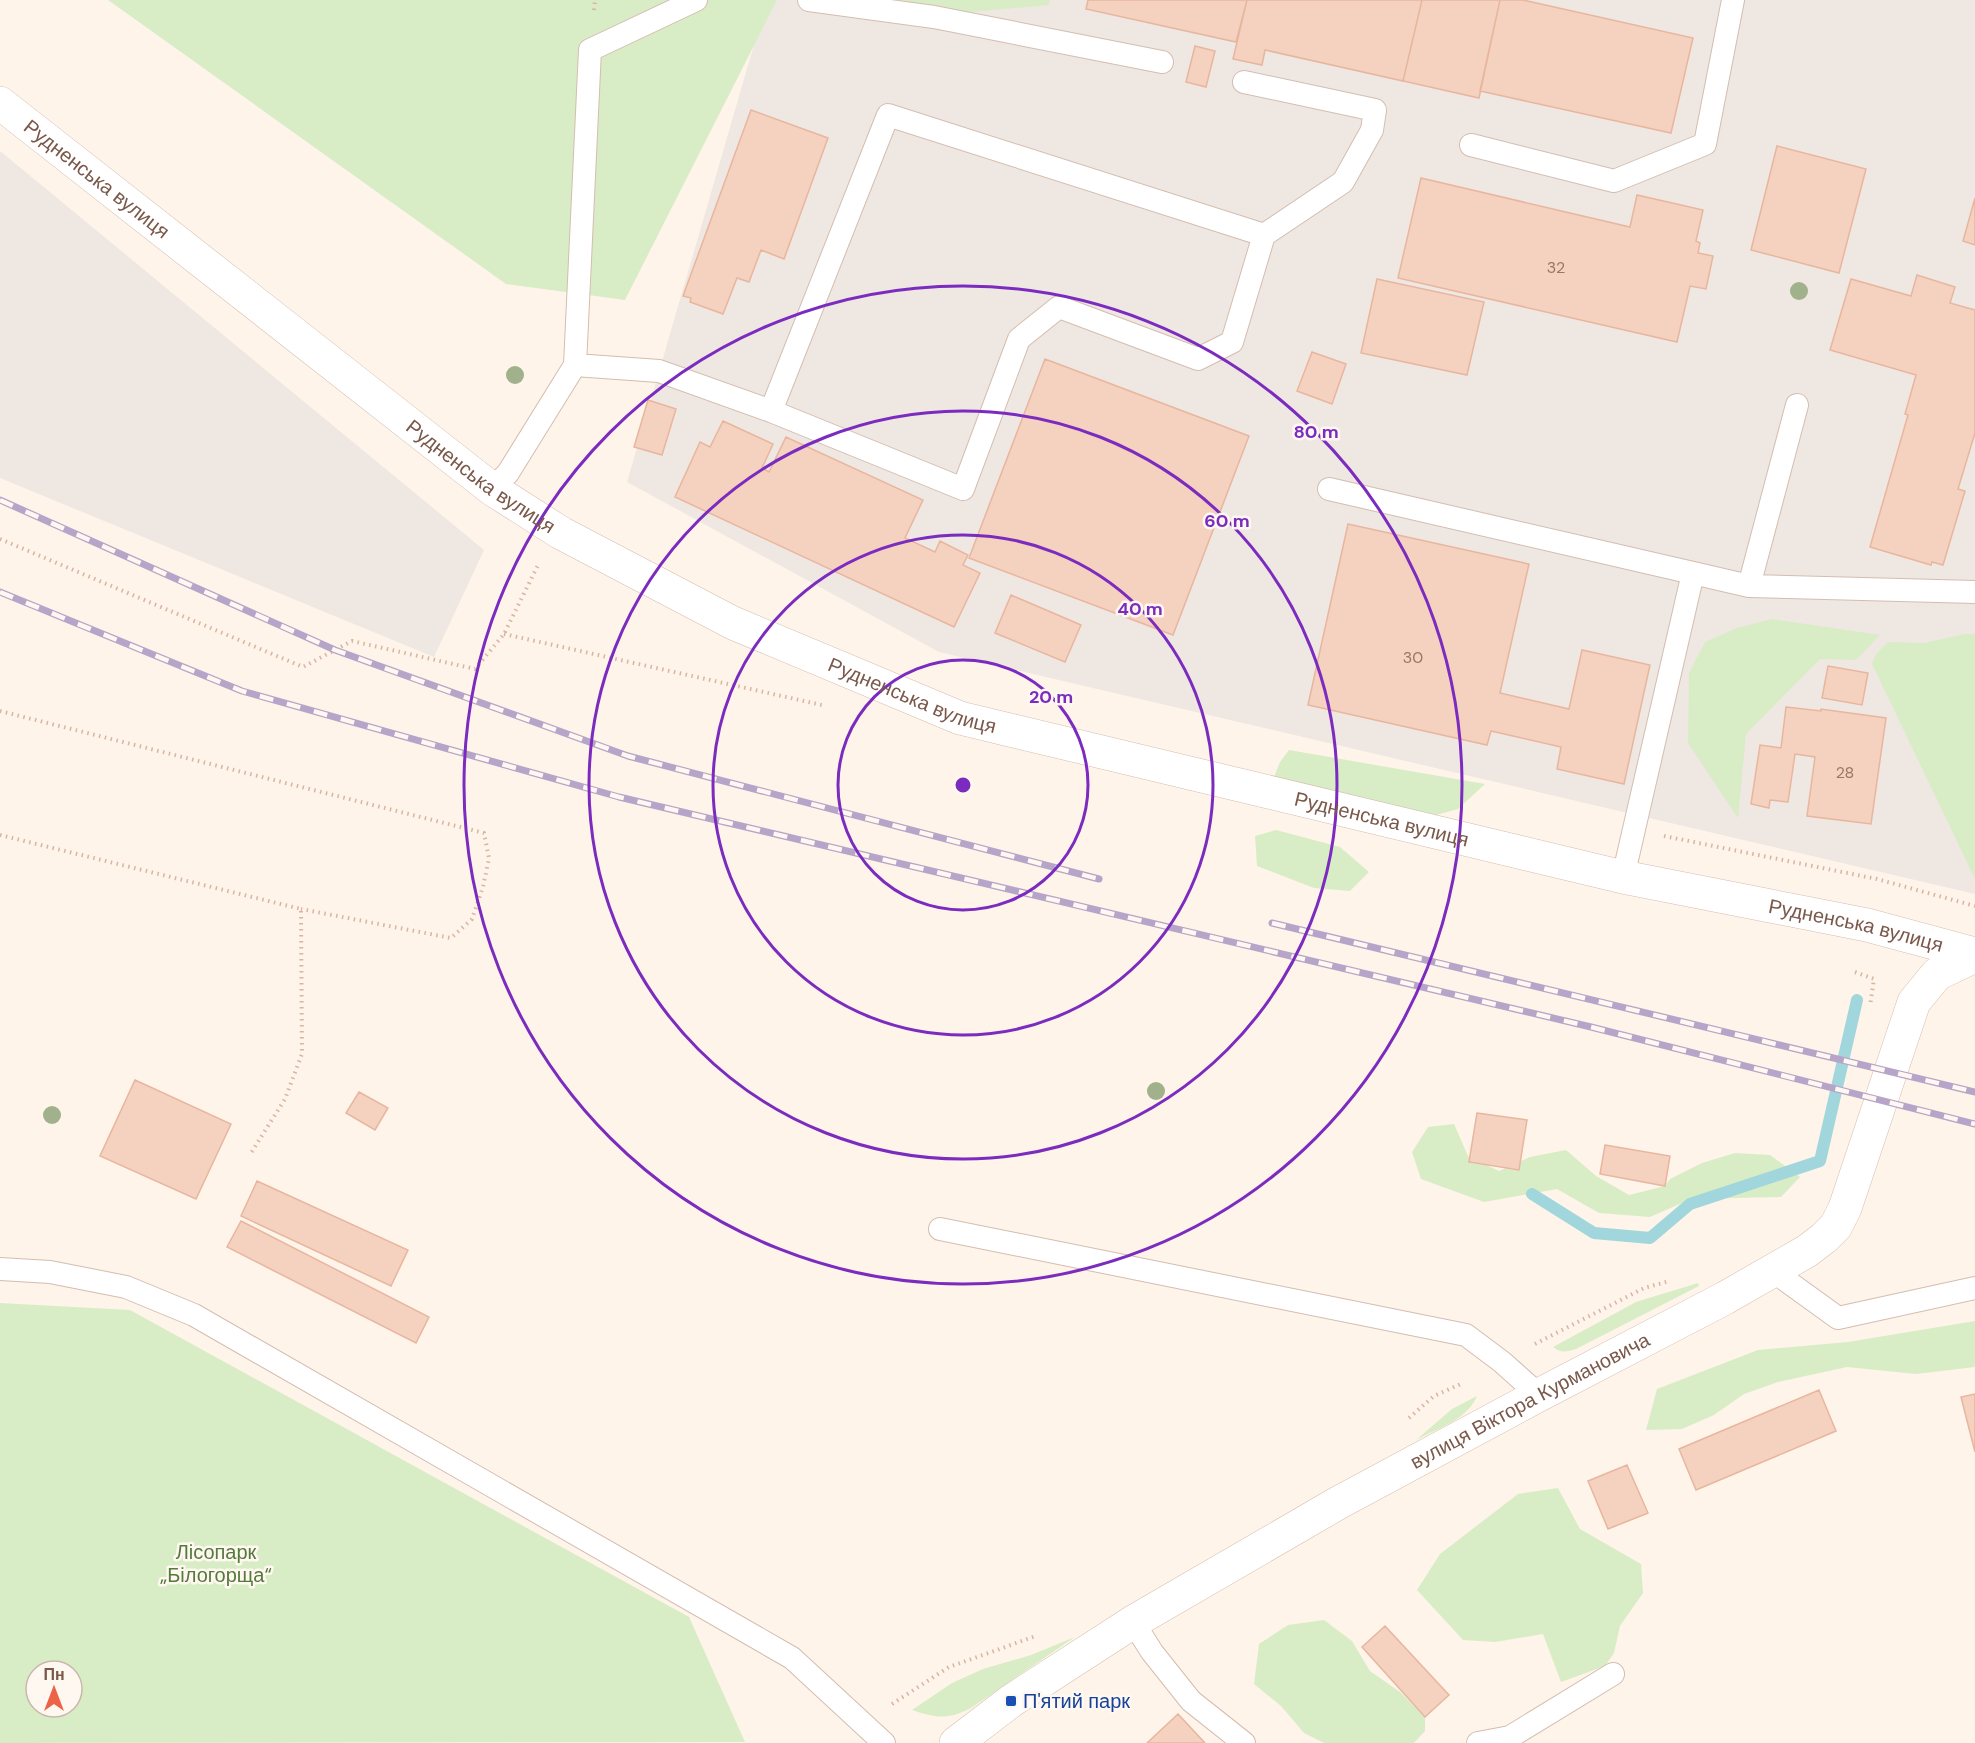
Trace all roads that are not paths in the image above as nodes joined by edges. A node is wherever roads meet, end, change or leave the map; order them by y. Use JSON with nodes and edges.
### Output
{"nodes":[{"id":1,"x":696,"y":0,"type":"edge"},
{"id":2,"x":809,"y":0,"type":"edge"},
{"id":3,"x":1733,"y":0,"type":"edge"},
{"id":4,"x":1162,"y":62,"type":"dead end"},
{"id":5,"x":1244,"y":82,"type":"dead end"},
{"id":6,"x":0,"y":103,"type":"edge"},
{"id":7,"x":1471,"y":145,"type":"dead end"},
{"id":8,"x":1264,"y":235,"type":"junction"},
{"id":9,"x":574,"y":365,"type":"junction"},
{"id":10,"x":1797,"y":405,"type":"dead end"},
{"id":11,"x":771,"y":411,"type":"junction"},
{"id":12,"x":492,"y":489,"type":"junction"},
{"id":13,"x":1329,"y":489,"type":"dead end"},
{"id":14,"x":1693,"y":573,"type":"junction"},
{"id":15,"x":1749,"y":586,"type":"junction"},
{"id":16,"x":1975,"y":592,"type":"edge"},
{"id":17,"x":1623,"y":877,"type":"junction"},
{"id":18,"x":1975,"y":955,"type":"edge"},
{"id":19,"x":940,"y":1229,"type":"dead end"},
{"id":20,"x":0,"y":1269,"type":"edge"},
{"id":21,"x":1773,"y":1271,"type":"junction"},
{"id":22,"x":1975,"y":1288,"type":"edge"},
{"id":23,"x":1539,"y":1395,"type":"junction"},
{"id":24,"x":1133,"y":1622,"type":"junction"},
{"id":25,"x":1613,"y":1674,"type":"dead end"},
{"id":26,"x":884,"y":1743,"type":"edge"},
{"id":27,"x":956,"y":1743,"type":"edge"},
{"id":28,"x":1245,"y":1743,"type":"edge"},
{"id":29,"x":1478,"y":1743,"type":"edge"}],
"edges":[{"from":1,"to":9,"type":"lane"},
{"from":2,"to":4,"type":"lane"},
{"from":3,"to":7,"type":"lane"},
{"from":5,"to":8,"type":"lane"},
{"from":6,"to":12,"type":"street","name":"Рудненська вулиця"},
{"from":8,"to":11,"type":"lane"},
{"from":8,"to":11,"type":"lane"},
{"from":9,"to":11,"type":"lane"},
{"from":9,"to":12,"type":"lane"},
{"from":10,"to":15,"type":"lane"},
{"from":12,"to":17,"type":"street","name":"Рудненська вулиця"},
{"from":13,"to":14,"type":"lane"},
{"from":14,"to":15,"type":"lane"},
{"from":14,"to":17,"type":"lane"},
{"from":15,"to":16,"type":"lane"},
{"from":17,"to":18,"type":"street","name":"Рудненська вулиця"},
{"from":18,"to":21,"type":"street","name":"вулиця Віктора Курмановича"},
{"from":19,"to":23,"type":"lane"},
{"from":20,"to":26,"type":"lane"},
{"from":21,"to":22,"type":"lane"},
{"from":21,"to":23,"type":"street","name":"вулиця Віктора Курмановича"},
{"from":23,"to":24,"type":"street","name":"вулиця Віктора Курмановича"},
{"from":24,"to":27,"type":"street","name":"вулиця Віктора Курмановича"},
{"from":24,"to":28,"type":"lane"},
{"from":25,"to":29,"type":"lane"}]}
